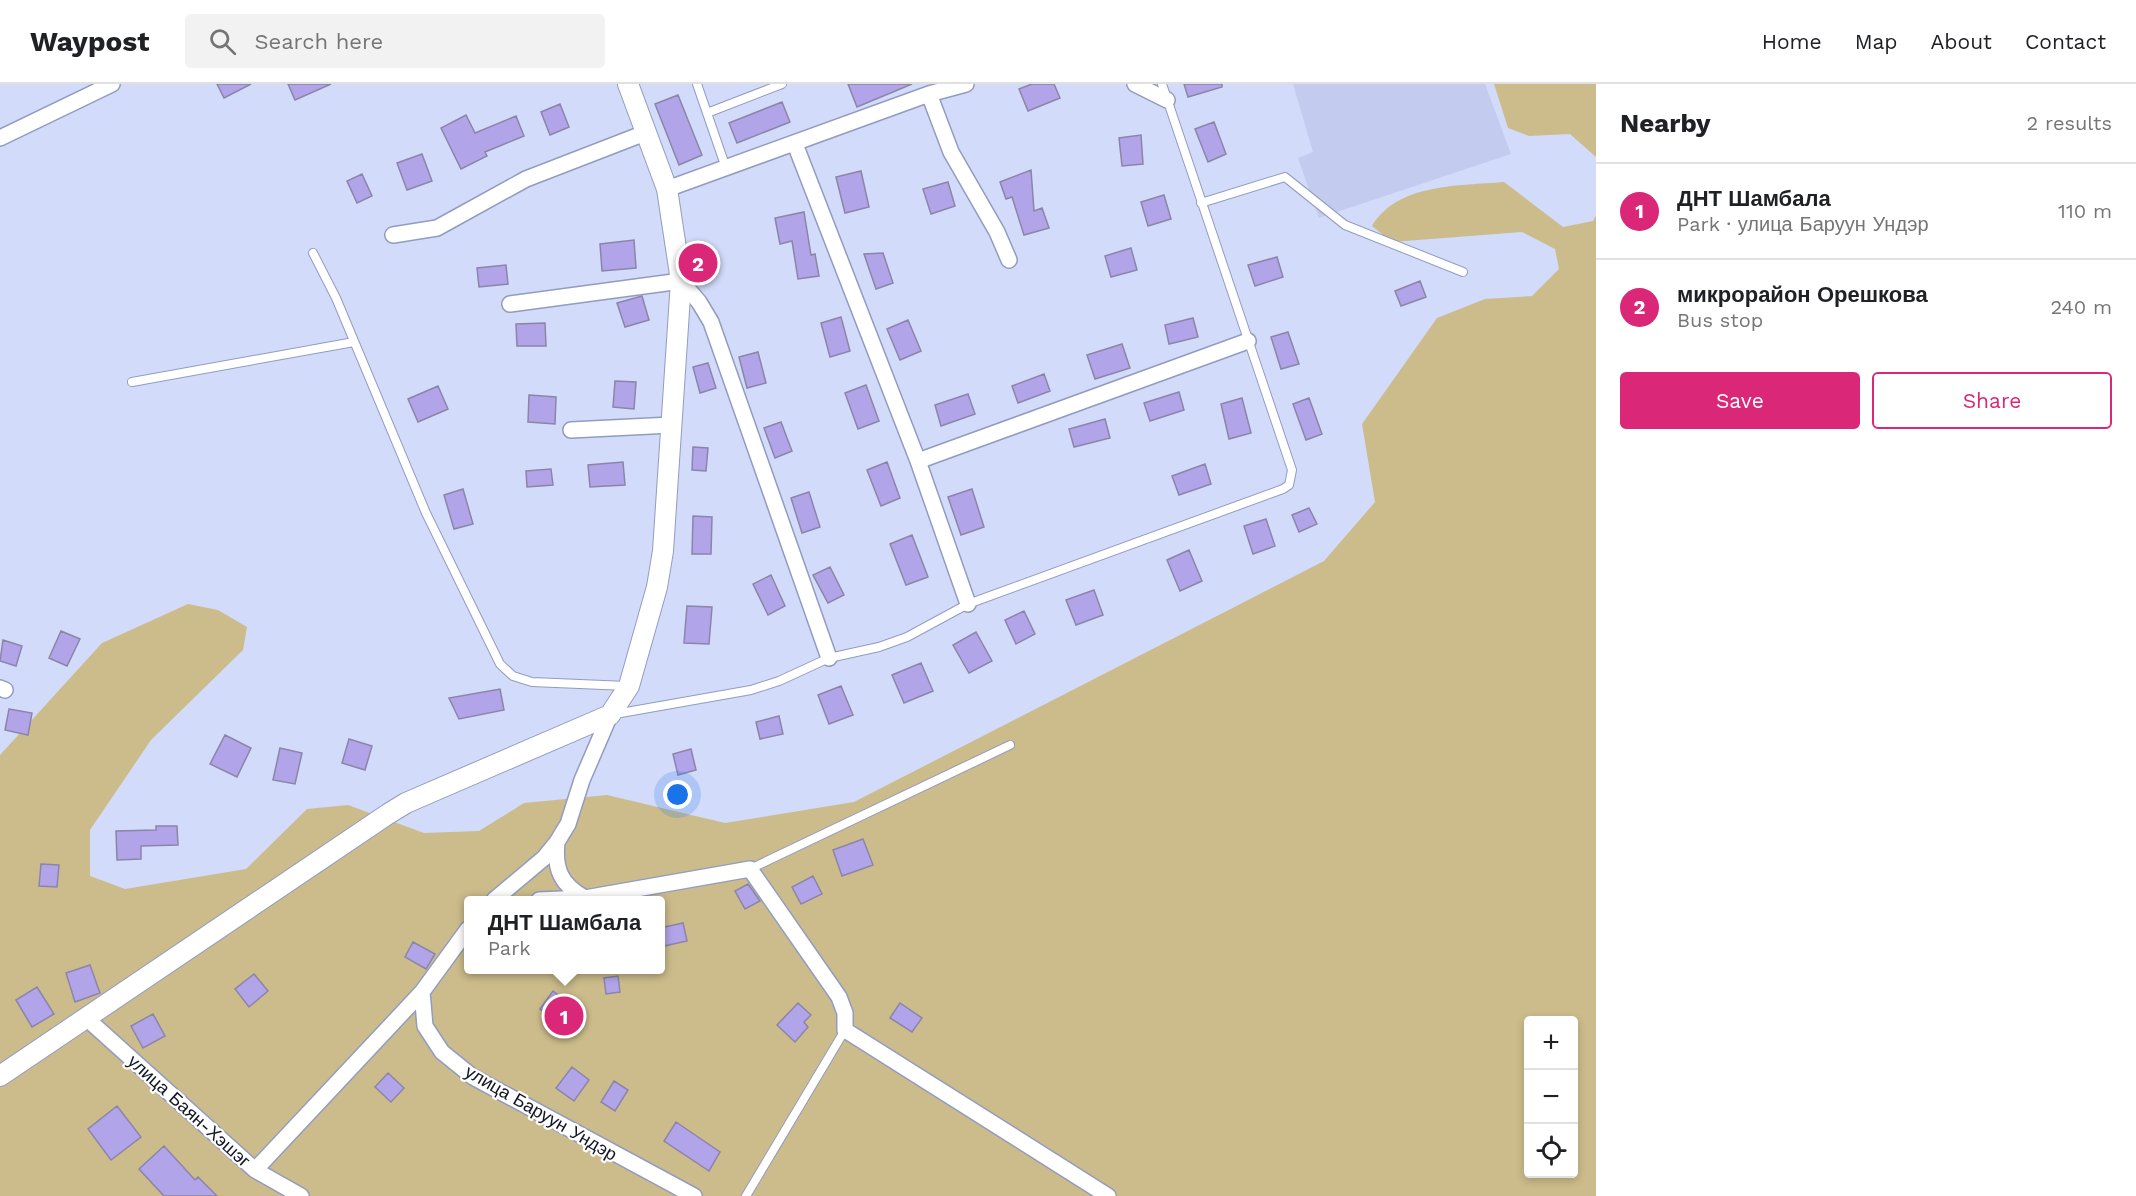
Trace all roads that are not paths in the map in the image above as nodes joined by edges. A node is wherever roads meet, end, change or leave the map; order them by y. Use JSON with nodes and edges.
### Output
{"nodes":[{"id":1,"x":112,"y":84,"type":"edge"},
{"id":2,"x":628,"y":84,"type":"edge"},
{"id":3,"x":697,"y":84,"type":"edge"},
{"id":4,"x":782,"y":84,"type":"edge"},
{"id":5,"x":966,"y":84,"type":"edge"},
{"id":6,"x":1135,"y":84,"type":"edge"},
{"id":7,"x":1162,"y":84,"type":"edge"},
{"id":8,"x":927,"y":89,"type":"edge"},
{"id":9,"x":1167,"y":100,"type":"junction"},
{"id":10,"x":707,"y":113,"type":"junction"},
{"id":11,"x":645,"y":133,"type":"junction"},
{"id":12,"x":0,"y":138,"type":"edge"},
{"id":13,"x":795,"y":144,"type":"junction"},
{"id":14,"x":726,"y":168,"type":"junction"},
{"id":15,"x":667,"y":189,"type":"junction"},
{"id":16,"x":1201,"y":202,"type":"junction"},
{"id":17,"x":393,"y":235,"type":"dead end"},
{"id":18,"x":313,"y":253,"type":"dead end"},
{"id":19,"x":1009,"y":260,"type":"dead end"},
{"id":20,"x":1463,"y":272,"type":"dead end"},
{"id":21,"x":681,"y":281,"type":"junction"},
{"id":22,"x":510,"y":304,"type":"dead end"},
{"id":23,"x":1248,"y":341,"type":"junction"},
{"id":24,"x":354,"y":342,"type":"junction"},
{"id":25,"x":132,"y":382,"type":"dead end"},
{"id":26,"x":670,"y":425,"type":"junction"},
{"id":27,"x":571,"y":430,"type":"dead end"},
{"id":28,"x":918,"y":460,"type":"junction"},
{"id":29,"x":968,"y":604,"type":"junction"},
{"id":30,"x":829,"y":658,"type":"junction"},
{"id":31,"x":629,"y":686,"type":"junction"},
{"id":32,"x":610,"y":715,"type":"junction"},
{"id":33,"x":1010,"y":745,"type":"dead end"},
{"id":34,"x":557,"y":842,"type":"junction"},
{"id":35,"x":750,"y":869,"type":"junction"},
{"id":36,"x":499,"y":896,"type":"edge"},
{"id":37,"x":581,"y":896,"type":"edge"},
{"id":38,"x":596,"y":896,"type":"edge"},
{"id":39,"x":464,"y":935,"type":"edge"},
{"id":40,"x":422,"y":992,"type":"junction"},
{"id":41,"x":85,"y":1017,"type":"junction"},
{"id":42,"x":845,"y":1030,"type":"junction"},
{"id":43,"x":0,"y":1076,"type":"edge"},
{"id":44,"x":255,"y":1170,"type":"junction"},
{"id":45,"x":300,"y":1196,"type":"edge"},
{"id":46,"x":694,"y":1196,"type":"edge"},
{"id":47,"x":746,"y":1196,"type":"edge"},
{"id":48,"x":1108,"y":1196,"type":"edge"}],
"edges":[{"from":1,"to":12,"type":"street"},
{"from":2,"to":11,"type":"street"},
{"from":3,"to":10,"type":"lane"},
{"from":4,"to":10,"type":"lane"},
{"from":5,"to":8,"type":"street"},
{"from":6,"to":9,"type":"street"},
{"from":7,"to":9,"type":"lane"},
{"from":8,"to":13,"type":"street"},
{"from":8,"to":19,"type":"street"},
{"from":9,"to":16,"type":"lane"},
{"from":10,"to":14,"type":"lane"},
{"from":11,"to":15,"type":"street"},
{"from":11,"to":17,"type":"street"},
{"from":13,"to":14,"type":"street"},
{"from":13,"to":28,"type":"street"},
{"from":14,"to":15,"type":"street"},
{"from":15,"to":21,"type":"street"},
{"from":16,"to":20,"type":"lane"},
{"from":16,"to":23,"type":"lane"},
{"from":18,"to":24,"type":"lane"},
{"from":21,"to":22,"type":"street"},
{"from":21,"to":26,"type":"street"},
{"from":21,"to":30,"type":"street"},
{"from":23,"to":28,"type":"street"},
{"from":23,"to":29,"type":"lane"},
{"from":24,"to":25,"type":"lane"},
{"from":24,"to":31,"type":"lane"},
{"from":26,"to":27,"type":"street"},
{"from":26,"to":31,"type":"street"},
{"from":28,"to":29,"type":"street"},
{"from":29,"to":30,"type":"lane"},
{"from":30,"to":32,"type":"lane"},
{"from":31,"to":32,"type":"street"},
{"from":32,"to":34,"type":"street"},
{"from":32,"to":41,"type":"street"},
{"from":33,"to":35,"type":"lane"},
{"from":34,"to":36,"type":"street"},
{"from":34,"to":37,"type":"street"},
{"from":35,"to":38,"type":"street"},
{"from":35,"to":42,"type":"street"},
{"from":39,"to":40,"type":"street"},
{"from":40,"to":44,"type":"street"},
{"from":40,"to":46,"type":"street","name":"улица Баруун Ундэр"},
{"from":41,"to":43,"type":"street"},
{"from":41,"to":44,"type":"street","name":"улица Баян-Хэшэг"},
{"from":42,"to":47,"type":"lane"},
{"from":42,"to":48,"type":"street"},
{"from":44,"to":45,"type":"street","name":"улица Баян-Хэшэг"}]}
